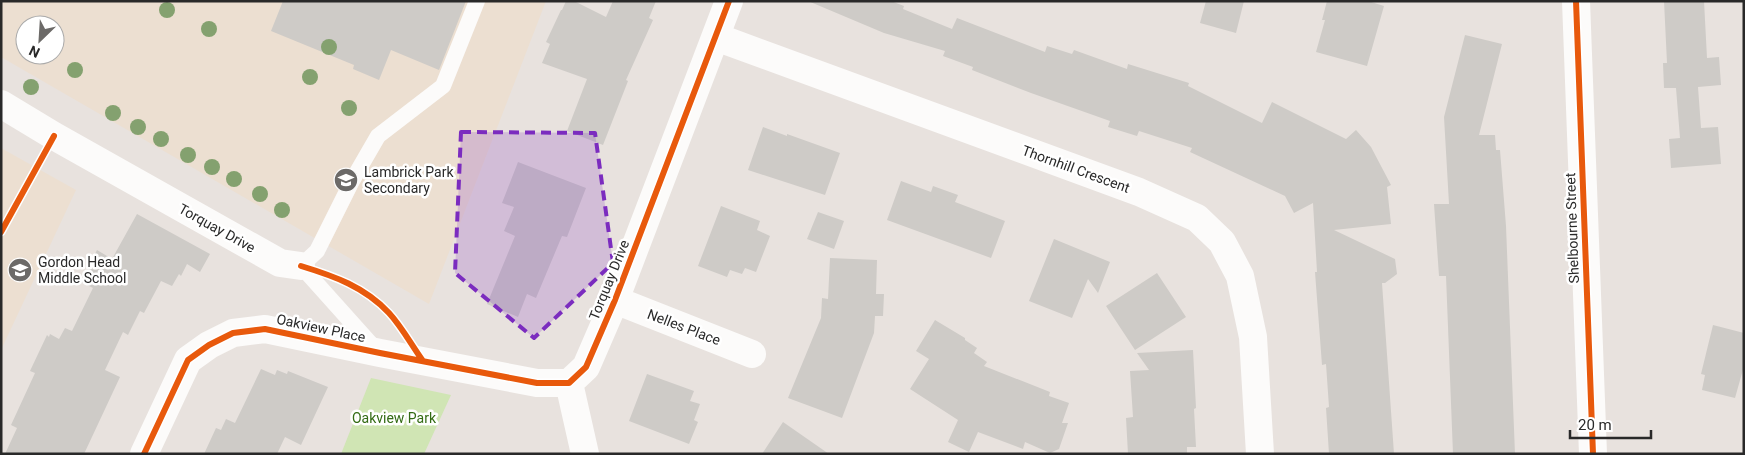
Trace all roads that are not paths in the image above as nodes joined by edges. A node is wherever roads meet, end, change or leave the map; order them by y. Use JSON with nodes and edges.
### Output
{"nodes":[{"id":1,"x":477,"y":1,"type":"edge"},
{"id":2,"x":729,"y":1,"type":"edge"},
{"id":3,"x":1576,"y":1,"type":"edge"},
{"id":4,"x":716,"y":37,"type":"junction"},
{"id":5,"x":1,"y":104,"type":"edge"},
{"id":6,"x":301,"y":266,"type":"junction"},
{"id":7,"x":615,"y":300,"type":"junction"},
{"id":8,"x":380,"y":353,"type":"junction"},
{"id":9,"x":752,"y":354,"type":"dead end"},
{"id":10,"x":569,"y":383,"type":"junction"},
{"id":11,"x":144,"y":454,"type":"edge"},
{"id":12,"x":585,"y":454,"type":"edge"},
{"id":13,"x":1260,"y":454,"type":"edge"},
{"id":14,"x":1593,"y":454,"type":"edge"}],
"edges":[{"from":1,"to":6,"type":"lane"},
{"from":2,"to":4,"type":"street","name":"Torquay Drive"},
{"from":3,"to":14,"type":"street","name":"Shelbourne Street"},
{"from":4,"to":7,"type":"street","name":"Torquay Drive"},
{"from":4,"to":13,"type":"street","name":"Thornhill Crescent"},
{"from":5,"to":6,"type":"street","name":"Torquay Drive"},
{"from":6,"to":8,"type":"lane"},
{"from":7,"to":9,"type":"street","name":"Nelles Place"},
{"from":7,"to":10,"type":"street","name":"Torquay Drive"},
{"from":8,"to":10,"type":"street"},
{"from":8,"to":11,"type":"street","name":"Oakview Place"},
{"from":10,"to":12,"type":"street"}]}
